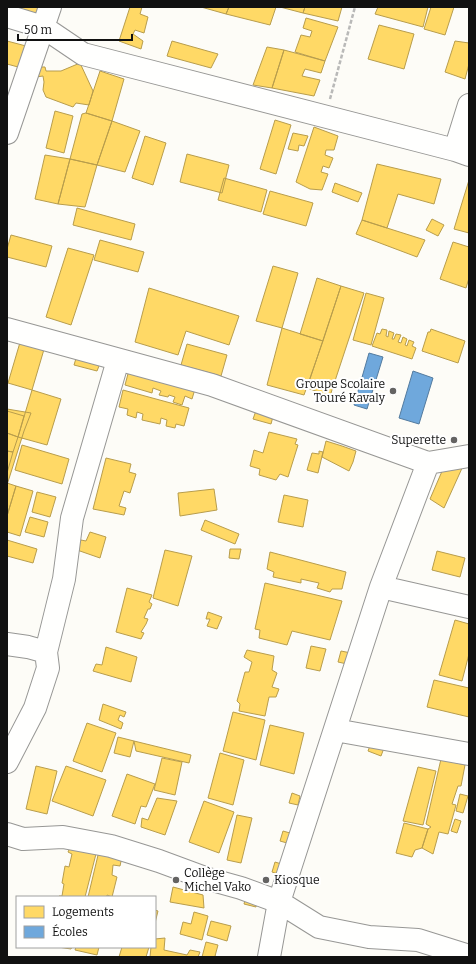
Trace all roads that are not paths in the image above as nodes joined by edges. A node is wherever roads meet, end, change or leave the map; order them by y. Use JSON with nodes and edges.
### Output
{"nodes":[{"id":1,"x":7,"y":16,"type":"edge"},
{"id":2,"x":46,"y":17,"type":"edge"},
{"id":3,"x":469,"y":105,"type":"edge"},
{"id":4,"x":7,"y":134,"type":"edge"},
{"id":5,"x":462,"y":152,"type":"edge"},
{"id":6,"x":7,"y":329,"type":"edge"},
{"id":7,"x":118,"y":360,"type":"junction"},
{"id":8,"x":469,"y":456,"type":"edge"},
{"id":9,"x":428,"y":463,"type":"junction"},
{"id":10,"x":381,"y":587,"type":"junction"},
{"id":11,"x":469,"y":607,"type":"edge"},
{"id":12,"x":7,"y":644,"type":"edge"},
{"id":13,"x":46,"y":652,"type":"junction"},
{"id":14,"x":335,"y":730,"type":"junction"},
{"id":15,"x":469,"y":754,"type":"edge"},
{"id":16,"x":7,"y":762,"type":"edge"},
{"id":17,"x":7,"y":834,"type":"edge"},
{"id":18,"x":279,"y":902,"type":"junction"},
{"id":19,"x":469,"y":956,"type":"edge"},
{"id":20,"x":269,"y":957,"type":"edge"}],
"edges":[{"from":1,"to":2,"type":"street"},
{"from":2,"to":4,"type":"street"},
{"from":2,"to":5,"type":"street"},
{"from":3,"to":5,"type":"street"},
{"from":6,"to":7,"type":"street"},
{"from":7,"to":9,"type":"street"},
{"from":7,"to":13,"type":"street"},
{"from":8,"to":9,"type":"street"},
{"from":9,"to":10,"type":"street"},
{"from":10,"to":11,"type":"street"},
{"from":10,"to":14,"type":"street"},
{"from":12,"to":13,"type":"street"},
{"from":13,"to":16,"type":"street"},
{"from":14,"to":15,"type":"street"},
{"from":14,"to":18,"type":"street"},
{"from":17,"to":18,"type":"street"},
{"from":18,"to":19,"type":"street"},
{"from":18,"to":20,"type":"street"}]}
